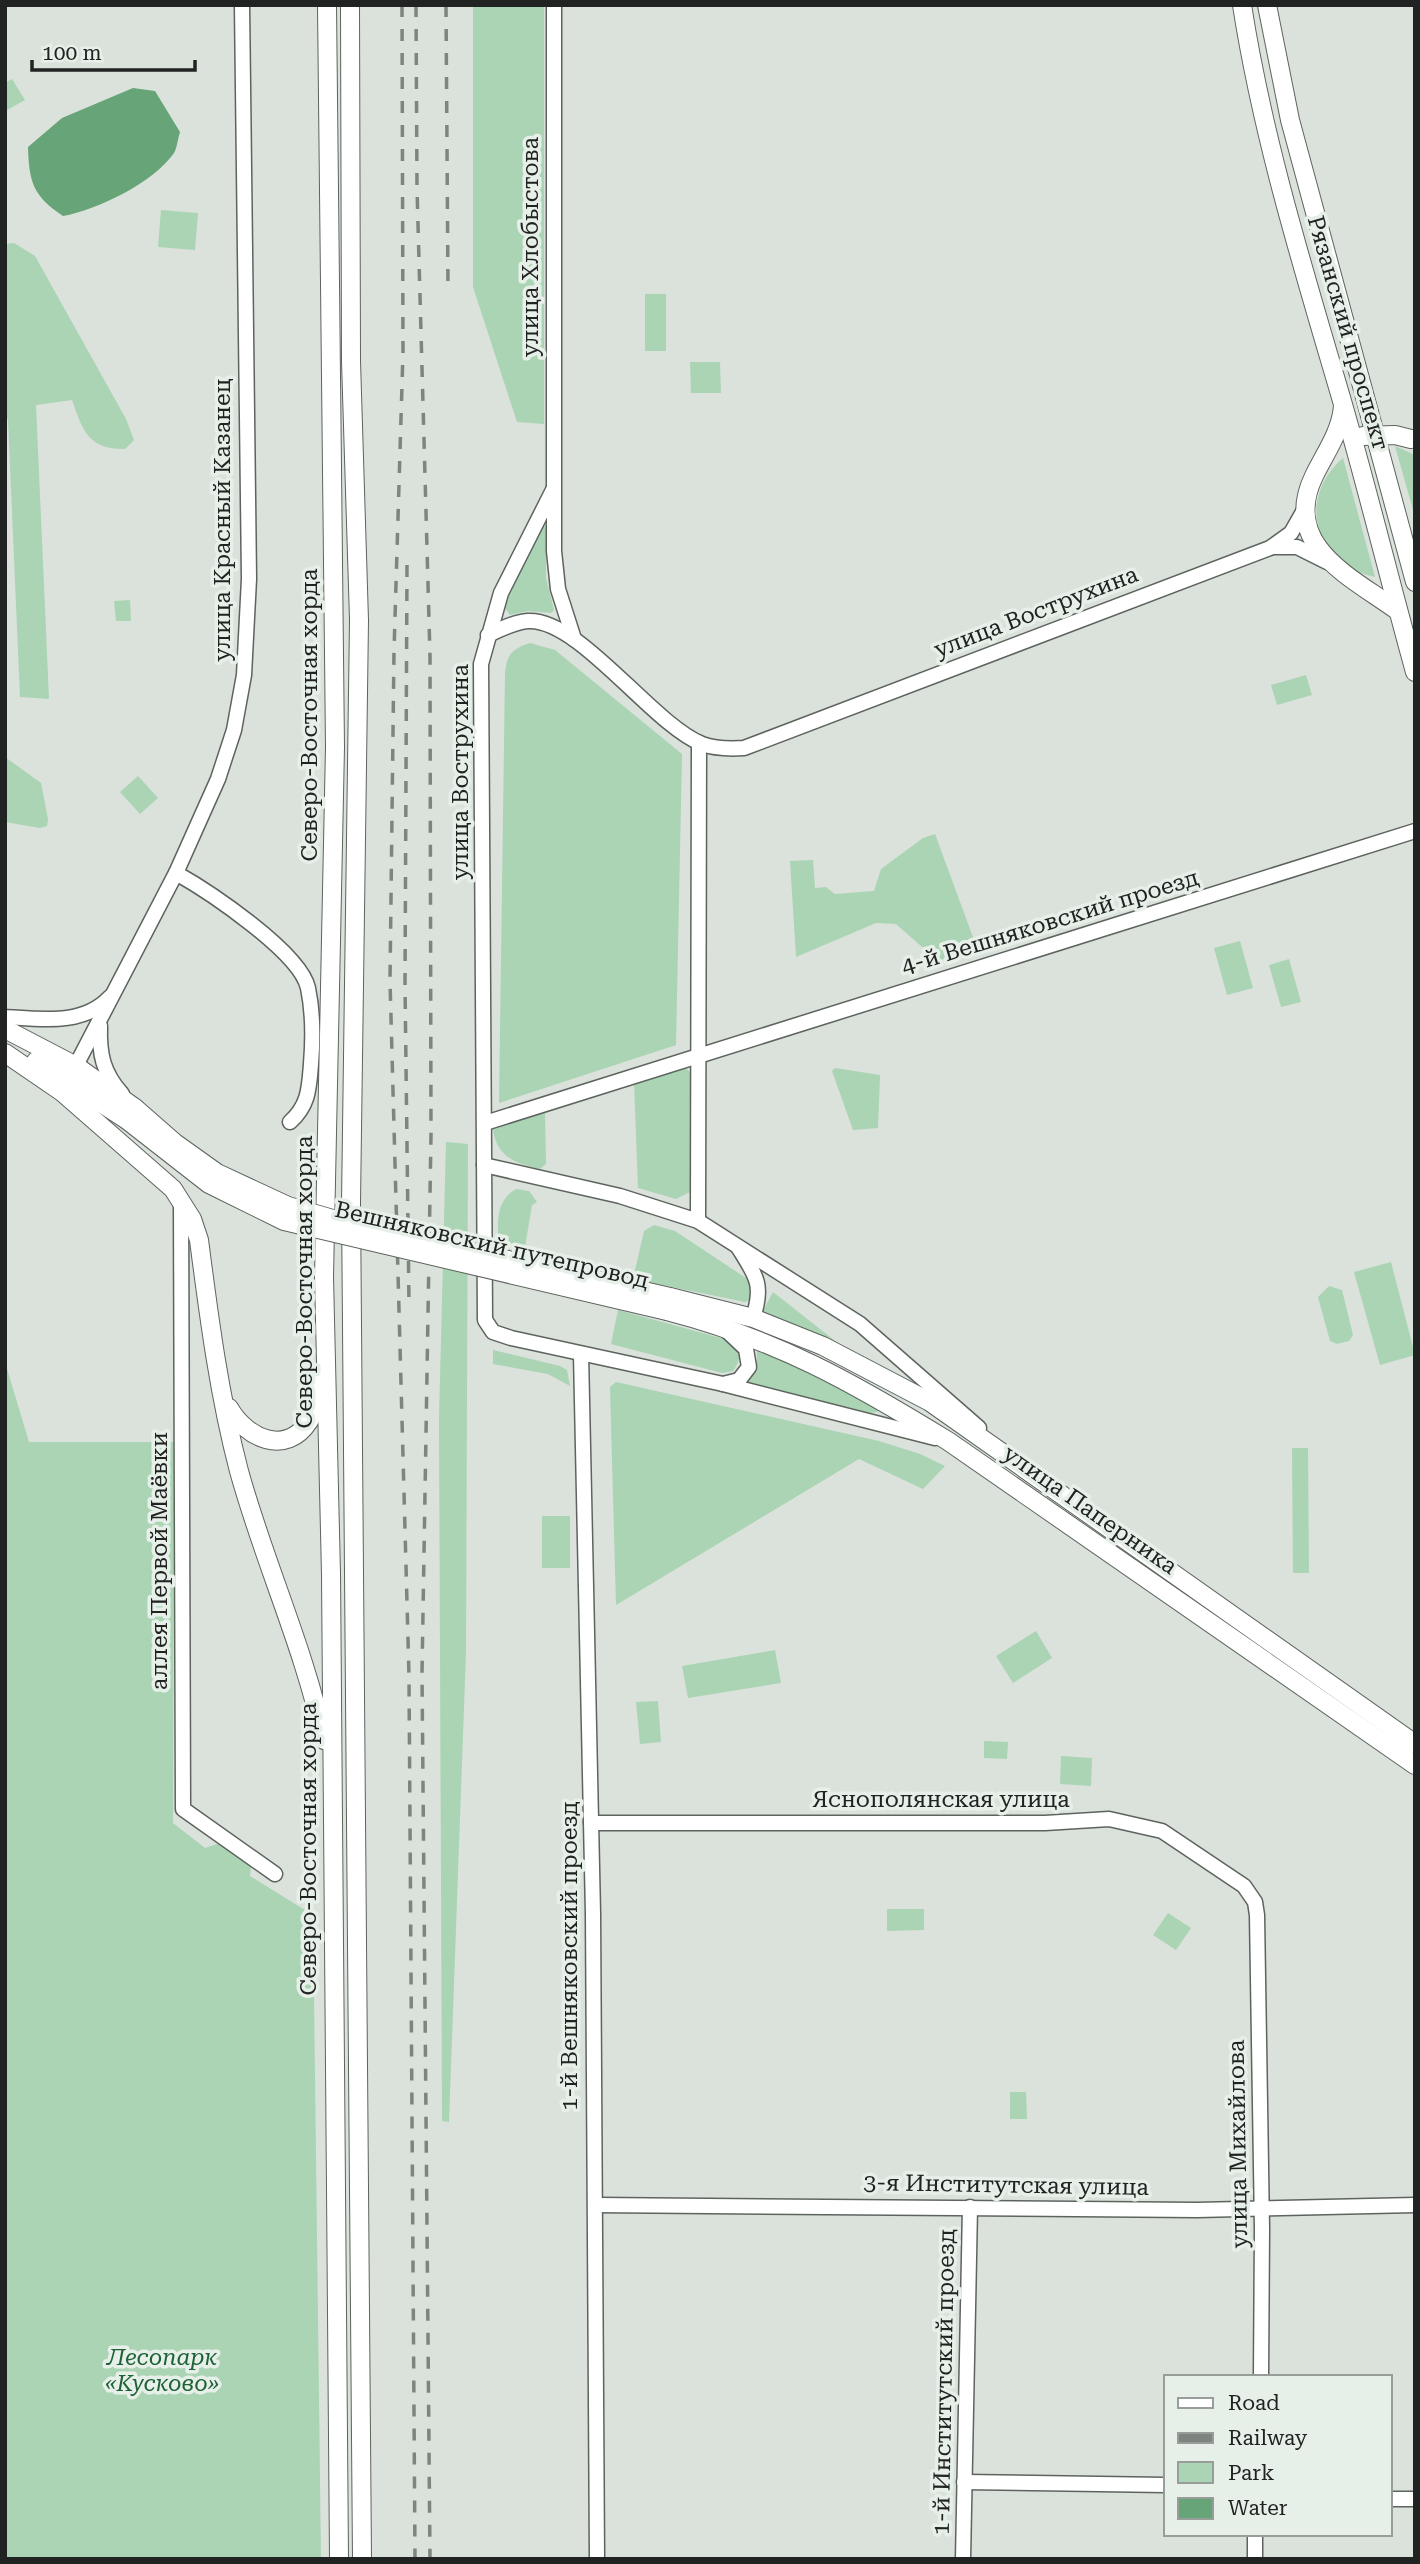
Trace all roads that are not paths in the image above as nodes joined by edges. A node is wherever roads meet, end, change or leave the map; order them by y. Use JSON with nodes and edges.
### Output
{"nodes":[{"id":1,"x":242,"y":5,"type":"edge"},
{"id":2,"x":327,"y":5,"type":"edge"},
{"id":3,"x":350,"y":5,"type":"edge"},
{"id":4,"x":554,"y":5,"type":"edge"},
{"id":5,"x":1242,"y":5,"type":"edge"},
{"id":6,"x":1267,"y":5,"type":"edge"},
{"id":7,"x":1364,"y":399,"type":"junction"},
{"id":8,"x":1343,"y":403,"type":"junction"},
{"id":9,"x":1373,"y":434,"type":"junction"},
{"id":10,"x":1353,"y":438,"type":"junction"},
{"id":11,"x":1413,"y":441,"type":"edge"},
{"id":12,"x":1319,"y":467,"type":"junction"},
{"id":13,"x":553,"y":490,"type":"junction"},
{"id":14,"x":1307,"y":505,"type":"junction"},
{"id":15,"x":1270,"y":548,"type":"junction"},
{"id":16,"x":1340,"y":571,"type":"junction"},
{"id":17,"x":1414,"y":577,"type":"edge"},
{"id":18,"x":1390,"y":582,"type":"junction"},
{"id":19,"x":1398,"y":611,"type":"junction"},
{"id":20,"x":488,"y":635,"type":"junction"},
{"id":21,"x":574,"y":639,"type":"junction"},
{"id":22,"x":1415,"y":672,"type":"edge"},
{"id":23,"x":699,"y":743,"type":"junction"},
{"id":24,"x":1415,"y":831,"type":"edge"},
{"id":25,"x":176,"y":873,"type":"junction"},
{"id":26,"x":118,"y":989,"type":"junction"},
{"id":27,"x":5,"y":1017,"type":"edge"},
{"id":28,"x":101,"y":1022,"type":"junction"},
{"id":29,"x":5,"y":1029,"type":"edge"},
{"id":30,"x":5,"y":1044,"type":"edge"},
{"id":31,"x":5,"y":1053,"type":"edge"},
{"id":32,"x":698,"y":1056,"type":"junction"},
{"id":33,"x":69,"y":1079,"type":"junction"},
{"id":34,"x":131,"y":1114,"type":"junction"},
{"id":35,"x":290,"y":1122,"type":"dead end"},
{"id":36,"x":485,"y":1123,"type":"junction"},
{"id":37,"x":484,"y":1166,"type":"junction"},
{"id":38,"x":181,"y":1200,"type":"junction"},
{"id":39,"x":698,"y":1221,"type":"junction"},
{"id":40,"x":736,"y":1242,"type":"junction"},
{"id":41,"x":669,"y":1304,"type":"junction"},
{"id":42,"x":753,"y":1318,"type":"junction"},
{"id":43,"x":721,"y":1325,"type":"junction"},
{"id":44,"x":581,"y":1354,"type":"junction"},
{"id":45,"x":326,"y":1363,"type":"junction"},
{"id":46,"x":723,"y":1384,"type":"junction"},
{"id":47,"x":222,"y":1394,"type":"junction"},
{"id":48,"x":948,"y":1441,"type":"junction"},
{"id":49,"x":1022,"y":1466,"type":"junction"},
{"id":50,"x":1415,"y":1744,"type":"edge"},
{"id":51,"x":1415,"y":1765,"type":"edge"},
{"id":52,"x":332,"y":1786,"type":"junction"},
{"id":53,"x":591,"y":1824,"type":"junction"},
{"id":54,"x":275,"y":1874,"type":"dead end"},
{"id":55,"x":1257,"y":1911,"type":"joint"},
{"id":56,"x":596,"y":2205,"type":"junction"},
{"id":57,"x":1415,"y":2206,"type":"edge"},
{"id":58,"x":970,"y":2207,"type":"junction"},
{"id":59,"x":1262,"y":2209,"type":"junction"},
{"id":60,"x":1261,"y":2375,"type":"edge"},
{"id":61,"x":964,"y":2482,"type":"junction"},
{"id":62,"x":1164,"y":2485,"type":"edge"},
{"id":63,"x":1392,"y":2498,"type":"edge"},
{"id":64,"x":1415,"y":2499,"type":"edge"},
{"id":65,"x":1255,"y":2536,"type":"edge"},
{"id":66,"x":339,"y":2559,"type":"edge"},
{"id":67,"x":362,"y":2559,"type":"edge"},
{"id":68,"x":597,"y":2559,"type":"edge"},
{"id":69,"x":963,"y":2559,"type":"edge"},
{"id":70,"x":1255,"y":2559,"type":"edge"}],
"edges":[{"from":1,"to":25,"type":"street","name":"улица Красный Казанец"},
{"from":2,"to":45,"type":"main road","name":"Северо-Восточная хорда"},
{"from":3,"to":67,"type":"main road","name":"Северо-Восточная хорда"},
{"from":4,"to":13,"type":"street","name":"улица Хлобыстова"},
{"from":5,"to":8,"type":"main road","name":"Рязанский проспект"},
{"from":6,"to":7,"type":"main road","name":"Рязанский проспект"},
{"from":7,"to":9,"type":"main road","name":"Рязанский проспект"},
{"from":7,"to":11,"type":"main road"},
{"from":8,"to":10,"type":"main road","name":"Рязанский проспект"},
{"from":8,"to":12,"type":"main road"},
{"from":9,"to":10,"type":"main road"},
{"from":9,"to":11,"type":"main road"},
{"from":9,"to":17,"type":"main road","name":"Рязанский проспект"},
{"from":10,"to":12,"type":"main road"},
{"from":10,"to":18,"type":"main road","name":"Рязанский проспект"},
{"from":12,"to":14,"type":"main road"},
{"from":13,"to":20,"type":"street","name":"улица Хлобыстова"},
{"from":13,"to":21,"type":"street","name":"улица Хлобыстова"},
{"from":14,"to":15,"type":"street","name":"улица Вострухина"},
{"from":14,"to":16,"type":"main road"},
{"from":15,"to":16,"type":"street","name":"улица Вострухина"},
{"from":15,"to":23,"type":"street","name":"улица Вострухина"},
{"from":16,"to":18,"type":"main road"},
{"from":16,"to":19,"type":"main road"},
{"from":17,"to":18,"type":"main road"},
{"from":18,"to":19,"type":"main road","name":"Рязанский проспект"},
{"from":19,"to":22,"type":"main road","name":"Рязанский проспект"},
{"from":20,"to":21,"type":"street","name":"улица Вострухина"},
{"from":20,"to":36,"type":"street","name":"улица Вострухина"},
{"from":21,"to":23,"type":"street","name":"улица Вострухина"},
{"from":23,"to":32,"type":"street"},
{"from":24,"to":32,"type":"street","name":"4-й Вешняковский проезд"},
{"from":25,"to":26,"type":"street","name":"улица Красный Казанец"},
{"from":25,"to":35,"type":"street"},
{"from":26,"to":27,"type":"street"},
{"from":26,"to":28,"type":"street","name":"улица Красный Казанец"},
{"from":28,"to":33,"type":"street","name":"улица Красный Казанец"},
{"from":28,"to":34,"type":"street"},
{"from":29,"to":33,"type":"main road"},
{"from":30,"to":33,"type":"main road"},
{"from":31,"to":33,"type":"main road"},
{"from":32,"to":36,"type":"street","name":"4-й Вешняковский проезд"},
{"from":32,"to":39,"type":"street"},
{"from":33,"to":34,"type":"main road","name":"Вешняковский путепровод"},
{"from":33,"to":38,"type":"main road"},
{"from":34,"to":41,"type":"main road","name":"Вешняковский путепровод","bridge":true},
{"from":36,"to":37,"type":"street","name":"улица Вострухина"},
{"from":37,"to":39,"type":"street"},
{"from":37,"to":44,"type":"street","name":"улица Вострухина"},
{"from":38,"to":47,"type":"main road"},
{"from":38,"to":54,"type":"street","name":"аллея Первой Маёвки"},
{"from":39,"to":40,"type":"street"},
{"from":40,"to":42,"type":"street"},
{"from":40,"to":49,"type":"street"},
{"from":41,"to":42,"type":"main road","name":"улица Паперника"},
{"from":41,"to":43,"type":"main road","name":"улица Паперника"},
{"from":42,"to":49,"type":"main road","name":"улица Паперника"},
{"from":43,"to":46,"type":"street","name":"улица Паперника"},
{"from":43,"to":48,"type":"main road","name":"улица Паперника"},
{"from":44,"to":46,"type":"street","name":"улица Вострухина"},
{"from":44,"to":53,"type":"street","name":"1-й Вешняковский проезд"},
{"from":45,"to":47,"type":"main road"},
{"from":45,"to":52,"type":"main road","name":"Северо-Восточная хорда"},
{"from":46,"to":48,"type":"street","name":"улица Вострухина"},
{"from":47,"to":52,"type":"main road"},
{"from":48,"to":51,"type":"main road","name":"улица Паперника"},
{"from":49,"to":50,"type":"main road","name":"улица Паперника"},
{"from":52,"to":66,"type":"main road","name":"Северо-Восточная хорда"},
{"from":53,"to":55,"type":"street","name":"Яснополянская улица"},
{"from":53,"to":56,"type":"street","name":"1-й Вешняковский проезд"},
{"from":55,"to":59,"type":"street","name":"улица Михайлова"},
{"from":56,"to":58,"type":"street","name":"3-я Институтская улица"},
{"from":56,"to":68,"type":"street","name":"1-й Вешняковский проезд"},
{"from":57,"to":59,"type":"street","name":"3-я Институтская улица"},
{"from":58,"to":59,"type":"street","name":"3-я Институтская улица"},
{"from":58,"to":61,"type":"street","name":"1-й Институтский проезд"},
{"from":59,"to":60,"type":"street","name":"улица Михайлова"},
{"from":61,"to":62,"type":"street"},
{"from":61,"to":69,"type":"street","name":"1-й Институтский проезд"},
{"from":63,"to":64,"type":"street"},
{"from":65,"to":70,"type":"street"}]}
